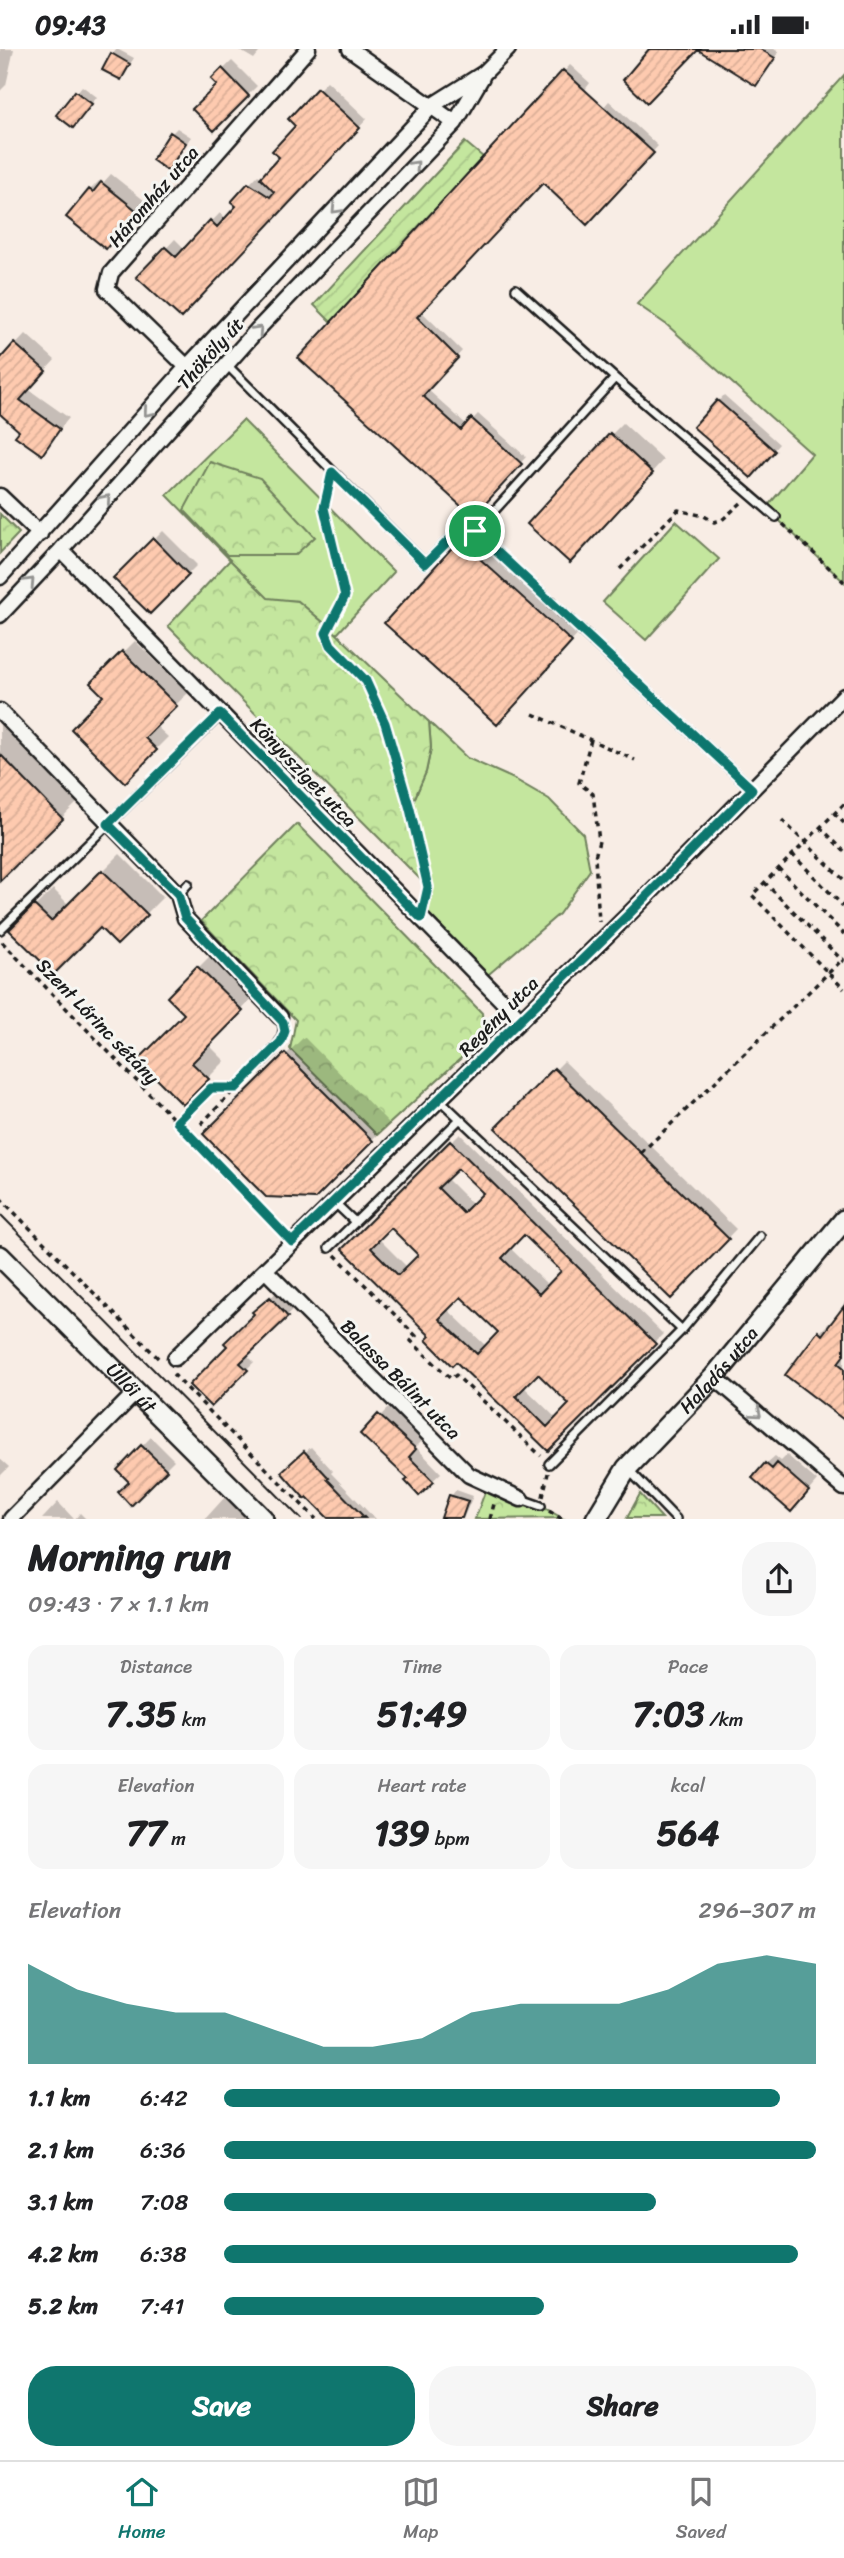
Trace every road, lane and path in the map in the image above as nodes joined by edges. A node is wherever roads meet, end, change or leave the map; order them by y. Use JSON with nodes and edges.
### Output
{"nodes":[{"id":1,"x":308,"y":49,"type":"edge"},
{"id":2,"x":351,"y":49,"type":"edge"},
{"id":3,"x":508,"y":49,"type":"edge"},
{"id":4,"x":484,"y":73,"type":"junction"},
{"id":5,"x":433,"y":105,"type":"junction"},
{"id":6,"x":455,"y":123,"type":"junction"},
{"id":7,"x":516,"y":289,"type":"dead end"},
{"id":8,"x":226,"y":364,"type":"junction"},
{"id":9,"x":187,"y":367,"type":"junction"},
{"id":10,"x":615,"y":378,"type":"junction"},
{"id":11,"x":332,"y":472,"type":"junction"},
{"id":12,"x":749,"y":494,"type":"junction"},
{"id":13,"x":0,"y":495,"type":"edge"},
{"id":14,"x":776,"y":517,"type":"joint"},
{"id":15,"x":475,"y":531,"type":"junction"},
{"id":16,"x":40,"y":534,"type":"junction"},
{"id":17,"x":61,"y":550,"type":"junction"},
{"id":18,"x":620,"y":569,"type":"dead end"},
{"id":19,"x":0,"y":577,"type":"edge"},
{"id":20,"x":844,"y":582,"type":"edge"},
{"id":21,"x":0,"y":615,"type":"edge"},
{"id":22,"x":844,"y":696,"type":"edge"},
{"id":23,"x":0,"y":711,"type":"edge"},
{"id":24,"x":220,"y":714,"type":"junction"},
{"id":25,"x":533,"y":715,"type":"dead end"},
{"id":26,"x":591,"y":740,"type":"junction"},
{"id":27,"x":635,"y":760,"type":"dead end"},
{"id":28,"x":752,"y":789,"type":"junction"},
{"id":29,"x":844,"y":804,"type":"edge"},
{"id":30,"x":834,"y":813,"type":"junction"},
{"id":31,"x":782,"y":820,"type":"dead end"},
{"id":32,"x":844,"y":823,"type":"edge"},
{"id":33,"x":108,"y":824,"type":"junction"},
{"id":34,"x":820,"y":827,"type":"junction"},
{"id":35,"x":805,"y":842,"type":"junction"},
{"id":36,"x":844,"y":851,"type":"edge"},
{"id":37,"x":792,"y":855,"type":"junction"},
{"id":38,"x":778,"y":868,"type":"junction"},
{"id":39,"x":844,"y":880,"type":"edge"},
{"id":40,"x":764,"y":882,"type":"junction"},
{"id":41,"x":844,"y":907,"type":"edge"},
{"id":42,"x":421,"y":918,"type":"junction"},
{"id":43,"x":0,"y":930,"type":"edge"},
{"id":44,"x":844,"y":934,"type":"edge"},
{"id":45,"x":0,"y":940,"type":"edge"},
{"id":46,"x":601,"y":942,"type":"junction"},
{"id":47,"x":843,"y":960,"type":"edge"},
{"id":48,"x":828,"y":973,"type":"junction"},
{"id":49,"x":844,"y":989,"type":"edge"},
{"id":50,"x":280,"y":1017,"type":"joint"},
{"id":51,"x":521,"y":1020,"type":"junction"},
{"id":52,"x":257,"y":1066,"type":"joint"},
{"id":53,"x":206,"y":1083,"type":"dead end"},
{"id":54,"x":211,"y":1088,"type":"junction"},
{"id":55,"x":236,"y":1088,"type":"junction"},
{"id":56,"x":440,"y":1100,"type":"junction"},
{"id":57,"x":459,"y":1120,"type":"junction"},
{"id":58,"x":177,"y":1122,"type":"junction"},
{"id":59,"x":201,"y":1124,"type":"dead end"},
{"id":60,"x":641,"y":1153,"type":"dead end"},
{"id":61,"x":334,"y":1202,"type":"junction"},
{"id":62,"x":844,"y":1220,"type":"edge"},
{"id":63,"x":355,"y":1222,"type":"junction"},
{"id":64,"x":760,"y":1236,"type":"dead end"},
{"id":65,"x":292,"y":1242,"type":"junction"},
{"id":66,"x":329,"y":1248,"type":"joint"},
{"id":67,"x":0,"y":1256,"type":"edge"},
{"id":68,"x":265,"y":1270,"type":"junction"},
{"id":69,"x":682,"y":1330,"type":"junction"},
{"id":70,"x":175,"y":1358,"type":"dead end"},
{"id":71,"x":714,"y":1377,"type":"junction"},
{"id":72,"x":136,"y":1392,"type":"junction"},
{"id":73,"x":550,"y":1464,"type":"junction"},
{"id":74,"x":627,"y":1468,"type":"junction"},
{"id":75,"x":844,"y":1488,"type":"edge"},
{"id":76,"x":521,"y":1499,"type":"joint"},
{"id":77,"x":541,"y":1506,"type":"joint"},
{"id":78,"x":11,"y":1518,"type":"edge"},
{"id":79,"x":263,"y":1518,"type":"edge"},
{"id":80,"x":596,"y":1518,"type":"edge"},
{"id":81,"x":676,"y":1518,"type":"edge"}],
"edges":[{"from":1,"to":9,"type":"street","name":"Háromház utca"},
{"from":2,"to":5,"type":"street"},
{"from":3,"to":4,"type":"street","name":"Thököly út"},
{"from":4,"to":5,"type":"street","name":"Thököly út"},
{"from":4,"to":6,"type":"street","name":"Thököly út"},
{"from":5,"to":6,"type":"street"},
{"from":5,"to":9,"type":"street","name":"Thököly út","one_way":true},
{"from":8,"to":6,"type":"street","name":"Thököly út","one_way":true},
{"from":7,"to":10,"type":"lane"},
{"from":8,"to":11,"type":"lane"},
{"from":17,"to":8,"type":"street","name":"Thököly út","one_way":true},
{"from":9,"to":16,"type":"street","name":"Thököly út","one_way":true},
{"from":10,"to":12,"type":"lane"},
{"from":10,"to":15,"type":"lane"},
{"from":11,"to":15,"type":"lane"},
{"from":11,"to":42,"type":"path"},
{"from":12,"to":14,"type":"lane"},
{"from":12,"to":18,"type":"path"},
{"from":13,"to":16,"type":"street"},
{"from":14,"to":20,"type":"path"},
{"from":15,"to":28,"type":"lane"},
{"from":16,"to":19,"type":"street","name":"Thököly út"},
{"from":21,"to":17,"type":"street","name":"Thököly út","one_way":true},
{"from":17,"to":24,"type":"street","name":"Könyvsziget utca"},
{"from":22,"to":28,"type":"street","name":"Regény utca"},
{"from":23,"to":33,"type":"street"},
{"from":24,"to":33,"type":"lane"},
{"from":24,"to":42,"type":"street","name":"Könyvsziget utca"},
{"from":25,"to":26,"type":"path"},
{"from":26,"to":27,"type":"path"},
{"from":26,"to":46,"type":"path"},
{"from":28,"to":46,"type":"street","name":"Regény utca"},
{"from":29,"to":30,"type":"path"},
{"from":30,"to":32,"type":"path"},
{"from":30,"to":34,"type":"path"},
{"from":31,"to":35,"type":"path"},
{"from":33,"to":43,"type":"lane"},
{"from":33,"to":50,"type":"street"},
{"from":34,"to":35,"type":"path"},
{"from":34,"to":36,"type":"path"},
{"from":35,"to":37,"type":"path"},
{"from":35,"to":39,"type":"path"},
{"from":37,"to":38,"type":"path"},
{"from":37,"to":41,"type":"path"},
{"from":38,"to":40,"type":"path"},
{"from":38,"to":44,"type":"path"},
{"from":40,"to":47,"type":"path"},
{"from":40,"to":48,"type":"path"},
{"from":42,"to":51,"type":"street","name":"Könyvsziget utca"},
{"from":45,"to":58,"type":"path","name":"Szent Lőrinc sétány"},
{"from":46,"to":51,"type":"street","name":"Regény utca"},
{"from":47,"to":48,"type":"path"},
{"from":48,"to":49,"type":"path"},
{"from":48,"to":60,"type":"path"},
{"from":50,"to":52,"type":"lane"},
{"from":51,"to":56,"type":"street","name":"Regény utca"},
{"from":52,"to":55,"type":"path"},
{"from":53,"to":54,"type":"path"},
{"from":54,"to":55,"type":"path"},
{"from":54,"to":58,"type":"path"},
{"from":55,"to":59,"type":"path"},
{"from":56,"to":57,"type":"lane"},
{"from":56,"to":61,"type":"street","name":"Regény utca"},
{"from":57,"to":63,"type":"lane"},
{"from":57,"to":69,"type":"lane"},
{"from":58,"to":65,"type":"path","name":"Szent Lőrinc sétány"},
{"from":61,"to":63,"type":"lane"},
{"from":61,"to":65,"type":"street","name":"Regény utca"},
{"from":62,"to":71,"type":"main road","name":"Haladás utca"},
{"from":63,"to":66,"type":"lane"},
{"from":64,"to":69,"type":"lane"},
{"from":65,"to":68,"type":"street","name":"Regény utca"},
{"from":66,"to":73,"type":"path"},
{"from":67,"to":72,"type":"main road","name":"Üllői út"},
{"from":68,"to":70,"type":"street","name":"Regény utca"},
{"from":68,"to":76,"type":"street","name":"Balassa Bálint utca"},
{"from":69,"to":73,"type":"lane"},
{"from":71,"to":74,"type":"main road","name":"Haladás utca"},
{"from":71,"to":75,"type":"street","one_way":true},
{"from":72,"to":78,"type":"street"},
{"from":72,"to":79,"type":"main road","name":"Üllői út"},
{"from":73,"to":77,"type":"path"},
{"from":74,"to":80,"type":"main road","name":"Haladás utca"},
{"from":74,"to":81,"type":"lane"},
{"from":76,"to":77,"type":"lane"}]}
